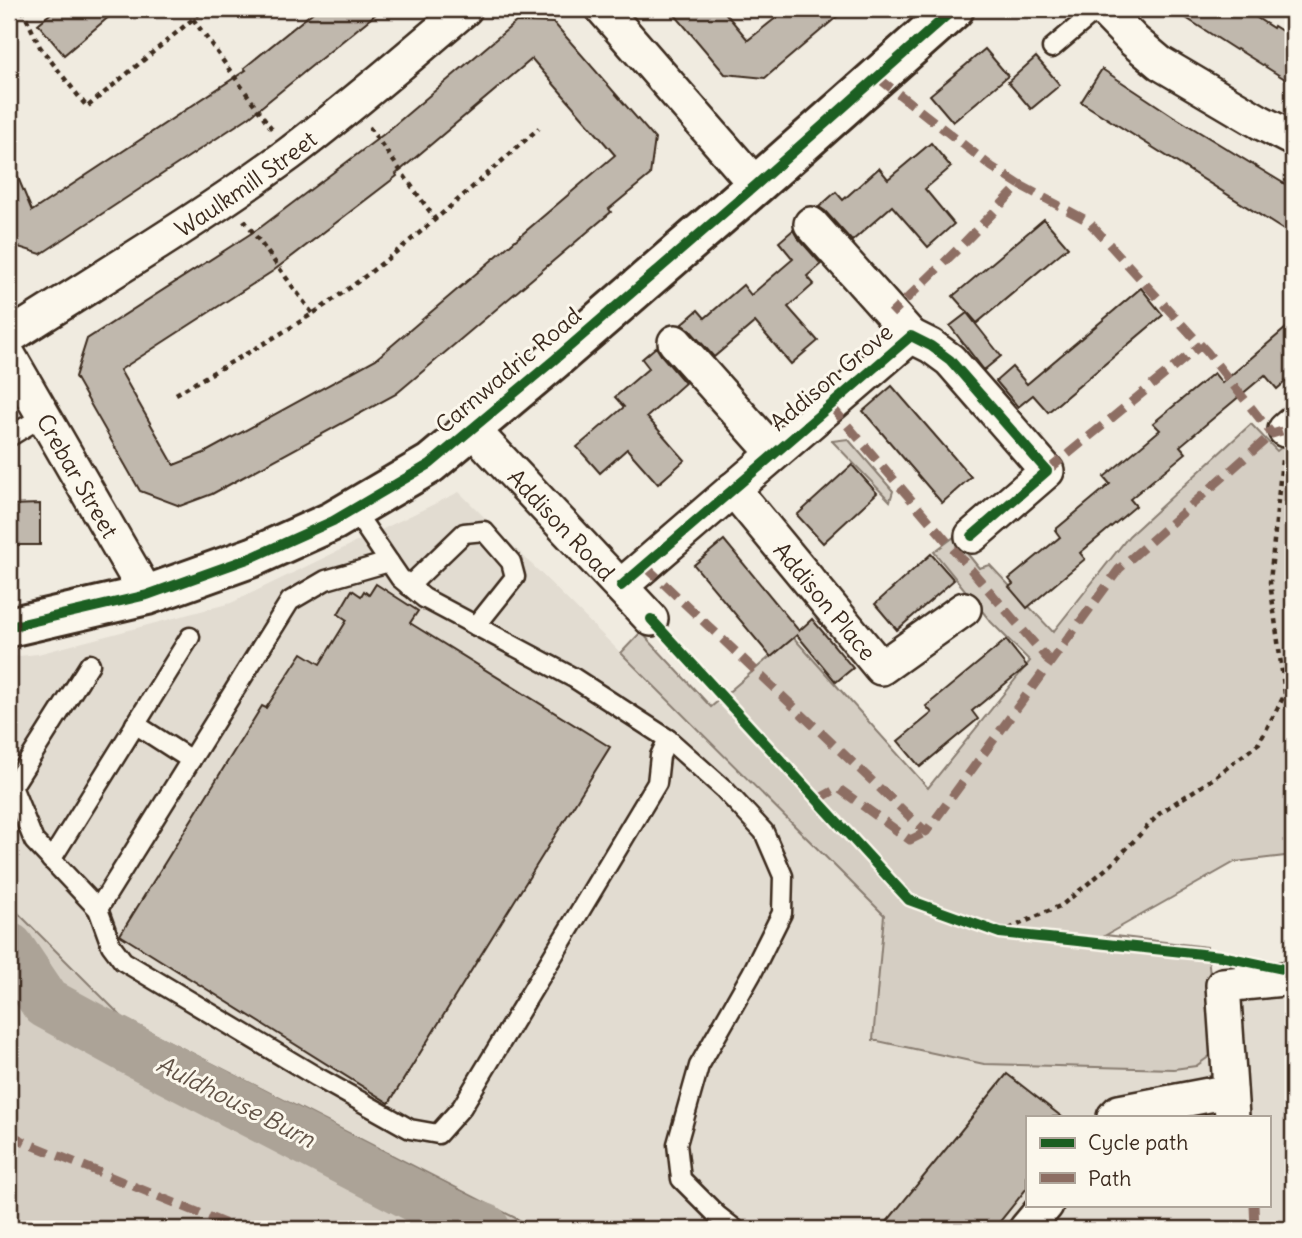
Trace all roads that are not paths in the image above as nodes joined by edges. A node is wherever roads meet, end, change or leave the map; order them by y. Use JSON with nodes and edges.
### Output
{"nodes":[{"id":1,"x":465,"y":9,"type":"edge"},
{"id":2,"x":603,"y":9,"type":"edge"},
{"id":3,"x":954,"y":9,"type":"edge"},
{"id":4,"x":1101,"y":9,"type":"edge"},
{"id":5,"x":1052,"y":48,"type":"dead end"},
{"id":6,"x":1293,"y":139,"type":"edge"},
{"id":7,"x":756,"y":184,"type":"junction"},
{"id":8,"x":811,"y":224,"type":"dead end"},
{"id":9,"x":911,"y":336,"type":"junction"},
{"id":10,"x":9,"y":337,"type":"edge"},
{"id":11,"x":675,"y":342,"type":"dead end"},
{"id":12,"x":9,"y":356,"type":"edge"},
{"id":13,"x":43,"y":416,"type":"junction"},
{"id":14,"x":472,"y":429,"type":"junction"},
{"id":15,"x":9,"y":436,"type":"edge"},
{"id":16,"x":774,"y":453,"type":"junction"},
{"id":17,"x":733,"y":489,"type":"junction"},
{"id":18,"x":353,"y":509,"type":"junction"},
{"id":19,"x":972,"y":536,"type":"dead end"},
{"id":20,"x":389,"y":562,"type":"junction"},
{"id":21,"x":409,"y":586,"type":"junction"},
{"id":22,"x":621,"y":586,"type":"junction"},
{"id":23,"x":147,"y":595,"type":"junction"},
{"id":24,"x":964,"y":609,"type":"dead end"},
{"id":25,"x":651,"y":619,"type":"dead end"},
{"id":26,"x":476,"y":626,"type":"junction"},
{"id":27,"x":9,"y":627,"type":"edge"},
{"id":28,"x":190,"y":637,"type":"dead end"},
{"id":29,"x":90,"y":664,"type":"dead end"},
{"id":30,"x":135,"y":724,"type":"junction"},
{"id":31,"x":668,"y":739,"type":"junction"},
{"id":32,"x":191,"y":760,"type":"junction"},
{"id":33,"x":10,"y":783,"type":"edge"},
{"id":34,"x":51,"y":860,"type":"junction"},
{"id":35,"x":98,"y":908,"type":"junction"},
{"id":36,"x":1293,"y":978,"type":"edge"},
{"id":37,"x":1231,"y":1104,"type":"edge"},
{"id":38,"x":1115,"y":1116,"type":"edge"},
{"id":39,"x":1044,"y":1206,"type":"edge"},
{"id":40,"x":735,"y":1229,"type":"edge"},
{"id":41,"x":1026,"y":1229,"type":"edge"}],
"edges":[{"from":1,"to":10,"type":"street","name":"Waulkmill Street"},
{"from":2,"to":7,"type":"street"},
{"from":3,"to":7,"type":"street","name":"Carnwadric Road"},
{"from":4,"to":5,"type":"lane"},
{"from":4,"to":6,"type":"street"},
{"from":7,"to":14,"type":"street","name":"Carnwadric Road"},
{"from":8,"to":9,"type":"street"},
{"from":9,"to":16,"type":"street","name":"Addison Grove"},
{"from":9,"to":19,"type":"street","name":"Addison Grove"},
{"from":11,"to":16,"type":"street"},
{"from":12,"to":13,"type":"street","name":"Crebar Street"},
{"from":13,"to":15,"type":"lane"},
{"from":13,"to":23,"type":"street","name":"Crebar Street"},
{"from":14,"to":18,"type":"street","name":"Carnwadric Road"},
{"from":14,"to":22,"type":"street","name":"Addison Road"},
{"from":16,"to":17,"type":"street","name":"Addison Grove"},
{"from":17,"to":22,"type":"street","name":"Addison Grove"},
{"from":17,"to":24,"type":"street","name":"Addison Place"},
{"from":18,"to":20,"type":"lane"},
{"from":18,"to":23,"type":"street","name":"Carnwadric Road"},
{"from":20,"to":21,"type":"lane"},
{"from":20,"to":32,"type":"lane"},
{"from":21,"to":26,"type":"lane"},
{"from":21,"to":26,"type":"lane"},
{"from":22,"to":25,"type":"street","name":"Addison Road"},
{"from":23,"to":27,"type":"street","name":"Carnwadric Road"},
{"from":26,"to":31,"type":"lane"},
{"from":28,"to":30,"type":"lane"},
{"from":29,"to":33,"type":"lane"},
{"from":30,"to":32,"type":"lane"},
{"from":30,"to":34,"type":"lane"},
{"from":31,"to":35,"type":"lane"},
{"from":31,"to":40,"type":"lane"},
{"from":32,"to":35,"type":"lane"},
{"from":33,"to":34,"type":"lane"},
{"from":34,"to":35,"type":"lane"},
{"from":36,"to":37,"type":"street"},
{"from":37,"to":38,"type":"street"},
{"from":39,"to":41,"type":"street"}]}
